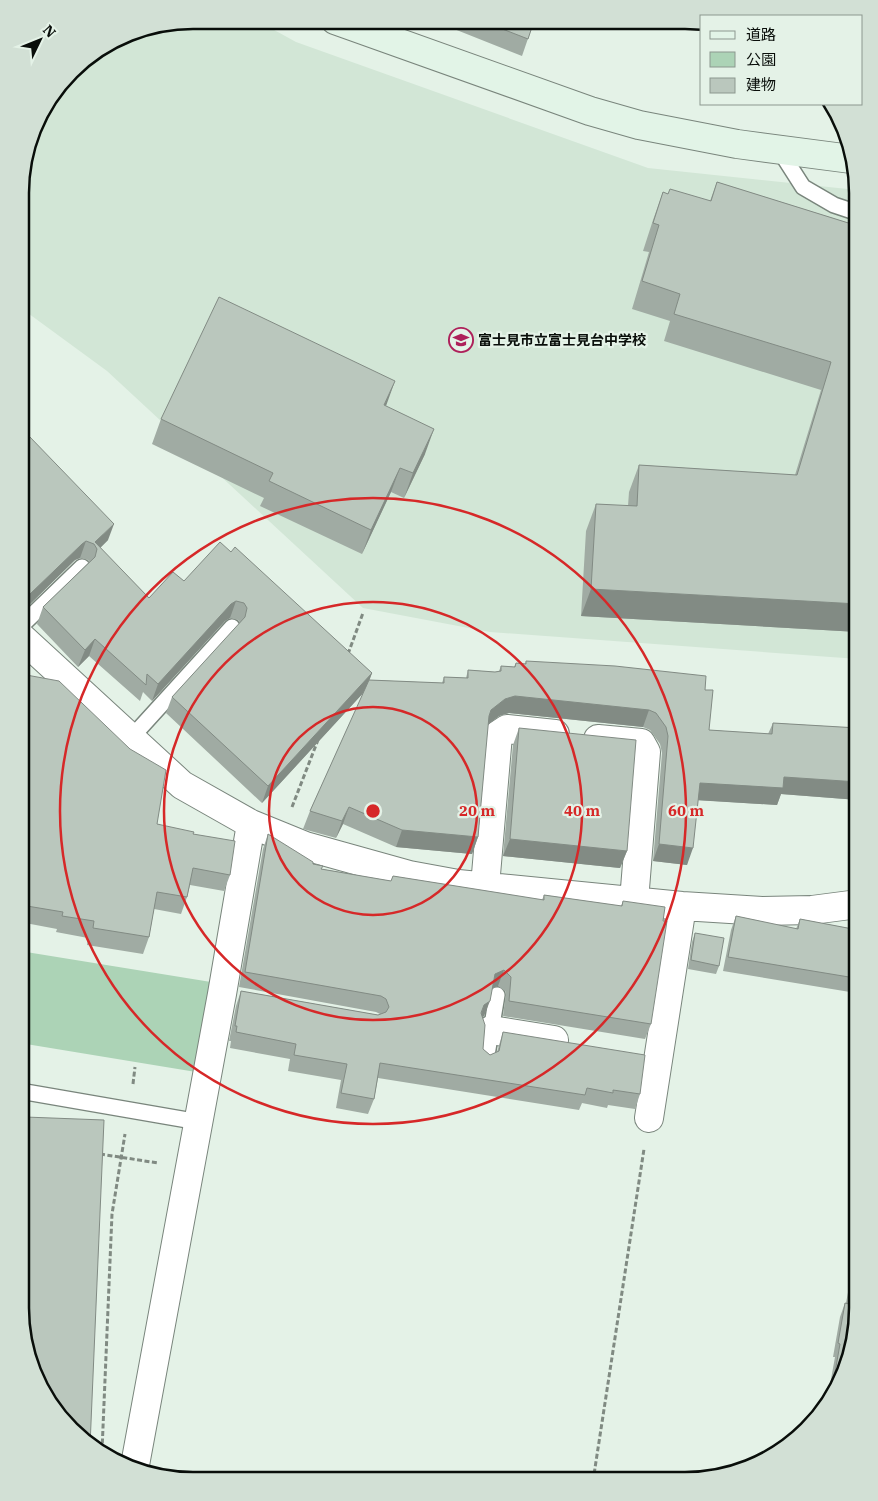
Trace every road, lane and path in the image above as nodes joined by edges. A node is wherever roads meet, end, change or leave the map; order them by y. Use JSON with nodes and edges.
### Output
{"nodes":[{"id":1,"x":387,"y":30,"type":"edge"},
{"id":2,"x":780,"y":151,"type":"junction"},
{"id":3,"x":846,"y":158,"type":"edge"},
{"id":4,"x":849,"y":210,"type":"edge"},
{"id":5,"x":82,"y":567,"type":"edge"},
{"id":6,"x":363,"y":613,"type":"dead end"},
{"id":7,"x":29,"y":618,"type":"edge"},
{"id":8,"x":232,"y":627,"type":"dead end"},
{"id":9,"x":29,"y":644,"type":"edge"},
{"id":10,"x":347,"y":658,"type":"edge"},
{"id":11,"x":321,"y":731,"type":"edge"},
{"id":12,"x":131,"y":738,"type":"junction"},
{"id":13,"x":251,"y":824,"type":"junction"},
{"id":14,"x":280,"y":837,"type":"junction"},
{"id":15,"x":485,"y":886,"type":"junction"},
{"id":16,"x":634,"y":901,"type":"junction"},
{"id":17,"x":849,"y":905,"type":"edge"},
{"id":18,"x":682,"y":906,"type":"junction"},
{"id":19,"x":497,"y":996,"type":"dead end"},
{"id":20,"x":491,"y":1030,"type":"junction"},
{"id":21,"x":579,"y":1044,"type":"edge"},
{"id":22,"x":486,"y":1061,"type":"edge"},
{"id":23,"x":135,"y":1067,"type":"dead end"},
{"id":24,"x":29,"y":1093,"type":"edge"},
{"id":25,"x":128,"y":1110,"type":"junction"},
{"id":26,"x":649,"y":1118,"type":"joint"},
{"id":27,"x":199,"y":1122,"type":"junction"},
{"id":28,"x":94,"y":1152,"type":"edge"},
{"id":29,"x":121,"y":1157,"type":"junction"},
{"id":30,"x":188,"y":1168,"type":"junction"},
{"id":31,"x":102,"y":1444,"type":"edge"},
{"id":32,"x":136,"y":1462,"type":"edge"},
{"id":33,"x":594,"y":1472,"type":"edge"}],
"edges":[{"from":1,"to":2,"type":"street"},
{"from":2,"to":3,"type":"street"},
{"from":2,"to":4,"type":"lane"},
{"from":5,"to":7,"type":"lane"},
{"from":6,"to":10,"type":"path"},
{"from":8,"to":12,"type":"lane"},
{"from":9,"to":12,"type":"street"},
{"from":11,"to":14,"type":"path"},
{"from":12,"to":13,"type":"street"},
{"from":13,"to":14,"type":"street"},
{"from":13,"to":27,"type":"street"},
{"from":14,"to":15,"type":"street"},
{"from":15,"to":16,"type":"street"},
{"from":15,"to":16,"type":"street"},
{"from":16,"to":18,"type":"street"},
{"from":17,"to":18,"type":"street"},
{"from":18,"to":26,"type":"street"},
{"from":19,"to":20,"type":"lane"},
{"from":20,"to":21,"type":"street"},
{"from":20,"to":22,"type":"lane"},
{"from":23,"to":25,"type":"path"},
{"from":24,"to":25,"type":"lane"},
{"from":25,"to":27,"type":"lane"},
{"from":25,"to":29,"type":"path"},
{"from":26,"to":33,"type":"path"},
{"from":27,"to":30,"type":"street"},
{"from":28,"to":29,"type":"path"},
{"from":29,"to":30,"type":"path"},
{"from":29,"to":31,"type":"path"},
{"from":30,"to":32,"type":"street"}]}
